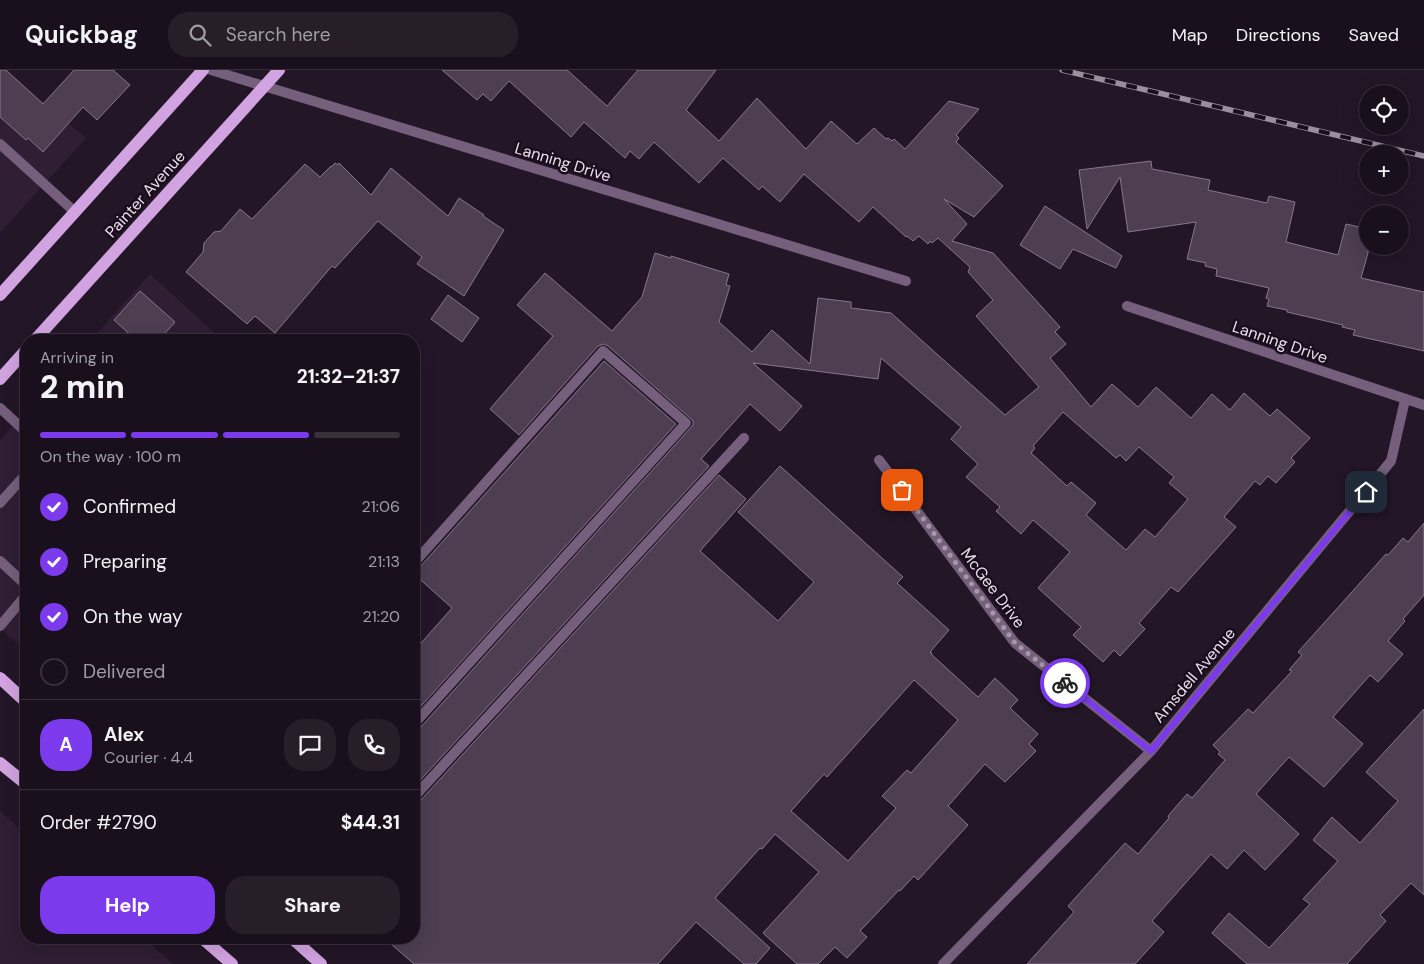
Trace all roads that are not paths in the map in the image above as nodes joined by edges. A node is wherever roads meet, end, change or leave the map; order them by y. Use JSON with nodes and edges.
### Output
{"nodes":[{"id":1,"x":203,"y":70,"type":"edge"},
{"id":2,"x":211,"y":70,"type":"edge"},
{"id":3,"x":279,"y":70,"type":"edge"},
{"id":4,"x":264,"y":86,"type":"junction"},
{"id":5,"x":0,"y":144,"type":"edge"},
{"id":6,"x":76,"y":212,"type":"junction"},
{"id":7,"x":906,"y":281,"type":"dead end"},
{"id":8,"x":0,"y":295,"type":"edge"},
{"id":9,"x":1127,"y":306,"type":"dead end"},
{"id":10,"x":41,"y":334,"type":"edge"},
{"id":11,"x":20,"y":357,"type":"edge"},
{"id":12,"x":0,"y":379,"type":"edge"},
{"id":13,"x":1405,"y":400,"type":"junction"},
{"id":14,"x":1424,"y":406,"type":"edge"},
{"id":15,"x":0,"y":408,"type":"edge"},
{"id":16,"x":20,"y":426,"type":"edge"},
{"id":17,"x":744,"y":438,"type":"dead end"},
{"id":18,"x":879,"y":460,"type":"dead end"},
{"id":19,"x":20,"y":481,"type":"edge"},
{"id":20,"x":0,"y":504,"type":"edge"},
{"id":21,"x":420,"y":556,"type":"edge"},
{"id":22,"x":0,"y":561,"type":"edge"},
{"id":23,"x":20,"y":579,"type":"edge"},
{"id":24,"x":20,"y":602,"type":"edge"},
{"id":25,"x":0,"y":626,"type":"edge"},
{"id":26,"x":0,"y":678,"type":"edge"},
{"id":27,"x":20,"y":696,"type":"edge"},
{"id":28,"x":420,"y":717,"type":"edge"},
{"id":29,"x":1151,"y":751,"type":"junction"},
{"id":30,"x":0,"y":764,"type":"edge"},
{"id":31,"x":20,"y":779,"type":"edge"},
{"id":32,"x":420,"y":790,"type":"edge"},
{"id":33,"x":208,"y":944,"type":"edge"},
{"id":34,"x":299,"y":944,"type":"edge"},
{"id":35,"x":225,"y":962,"type":"edge"},
{"id":36,"x":321,"y":964,"type":"edge"},
{"id":37,"x":943,"y":964,"type":"edge"}],
"edges":[{"from":1,"to":6,"type":"main road"},
{"from":2,"to":4,"type":"street","name":"Lanning Drive"},
{"from":3,"to":4,"type":"main road","name":"Painter Avenue"},
{"from":4,"to":7,"type":"street","name":"Lanning Drive"},
{"from":4,"to":10,"type":"main road","name":"Painter Avenue"},
{"from":5,"to":6,"type":"street"},
{"from":6,"to":8,"type":"main road"},
{"from":9,"to":13,"type":"street","name":"Lanning Drive"},
{"from":11,"to":12,"type":"main road"},
{"from":13,"to":14,"type":"street","name":"Lanning Drive"},
{"from":13,"to":29,"type":"street","name":"Amsdell Avenue"},
{"from":15,"to":16,"type":"street"},
{"from":17,"to":32,"type":"street"},
{"from":18,"to":29,"type":"street","name":"McGee Drive"},
{"from":19,"to":20,"type":"street"},
{"from":21,"to":28,"type":"street"},
{"from":22,"to":23,"type":"street"},
{"from":24,"to":25,"type":"street"},
{"from":26,"to":27,"type":"main road"},
{"from":29,"to":37,"type":"street","name":"Amsdell Avenue"},
{"from":30,"to":31,"type":"main road"},
{"from":33,"to":35,"type":"main road"},
{"from":34,"to":36,"type":"main road"}]}
